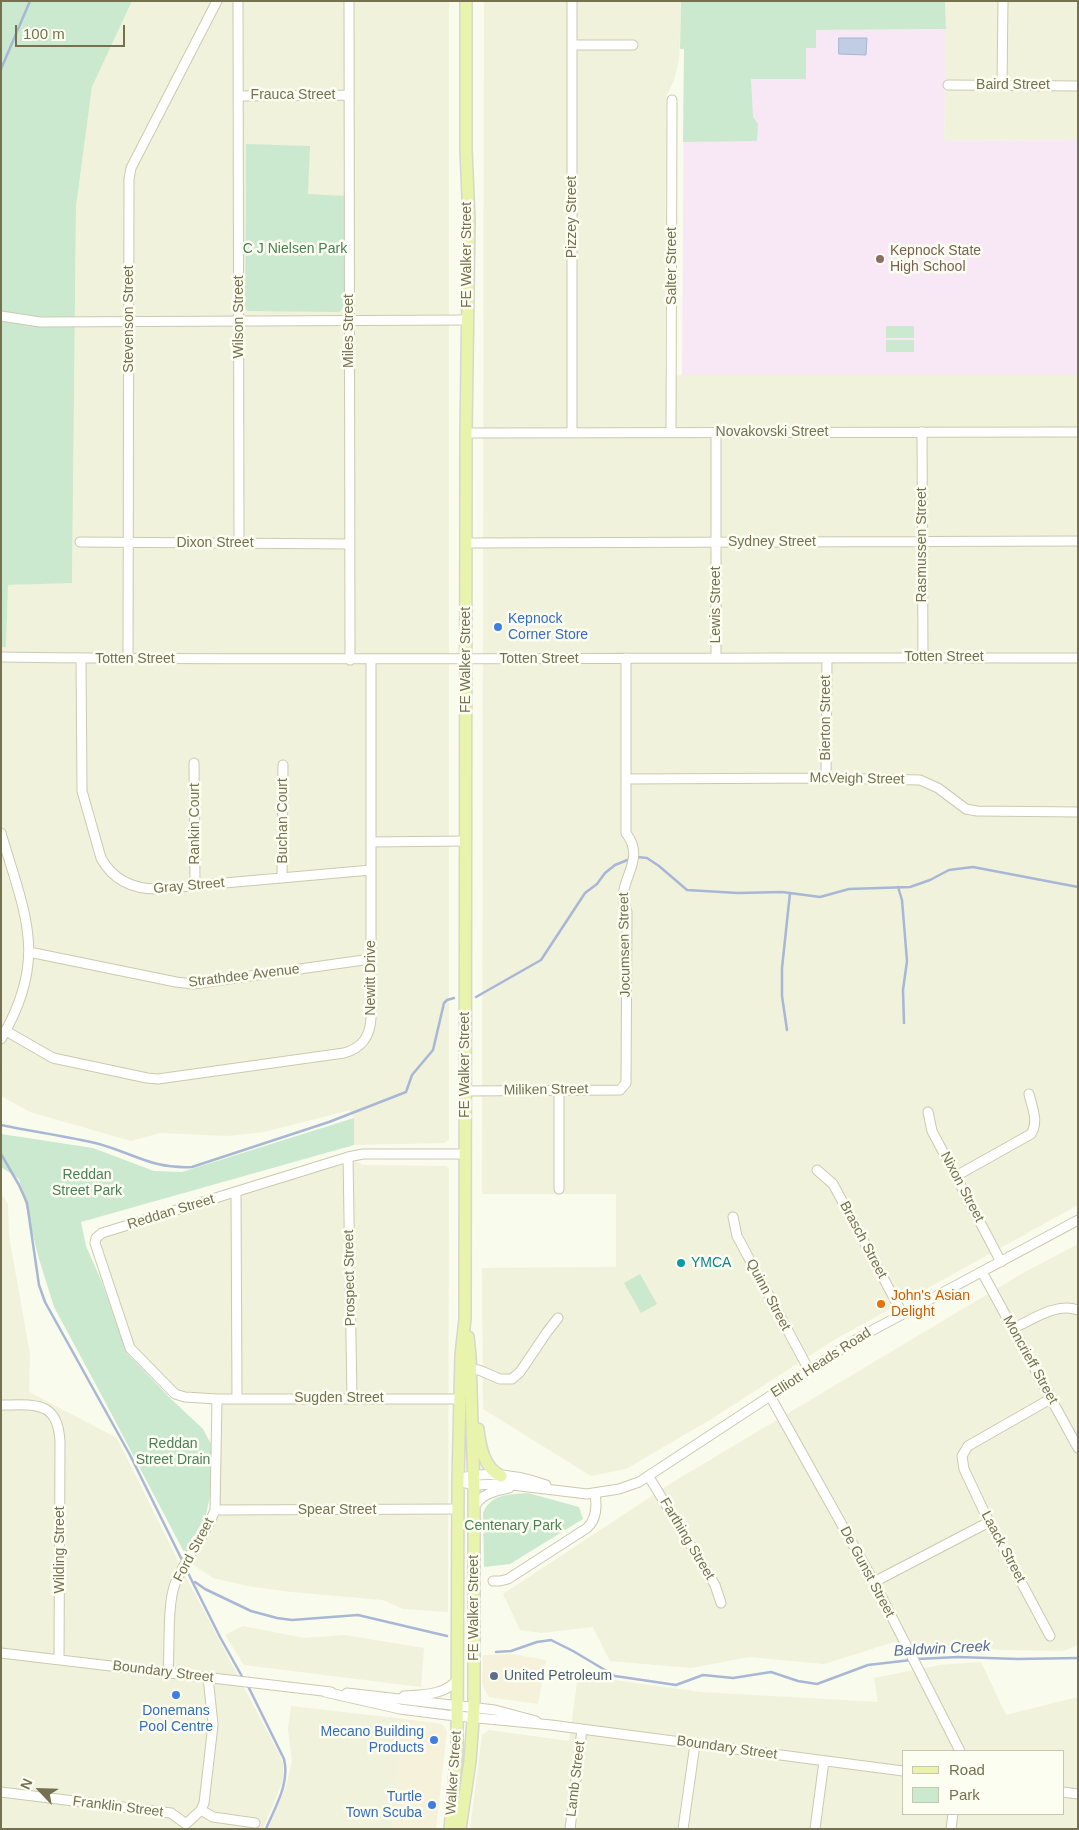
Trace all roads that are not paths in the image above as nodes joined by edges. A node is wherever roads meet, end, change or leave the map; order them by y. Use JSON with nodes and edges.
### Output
{"nodes":[{"id":1,"x":217,"y":1,"type":"edge"},
{"id":2,"x":238,"y":1,"type":"edge"},
{"id":3,"x":349,"y":1,"type":"edge"},
{"id":4,"x":466,"y":1,"type":"edge"},
{"id":5,"x":572,"y":1,"type":"edge"},
{"id":6,"x":1002,"y":1,"type":"edge"},
{"id":7,"x":572,"y":45,"type":"junction"},
{"id":8,"x":633,"y":45,"type":"dead end"},
{"id":9,"x":948,"y":85,"type":"dead end"},
{"id":10,"x":1002,"y":85,"type":"junction"},
{"id":11,"x":1078,"y":86,"type":"edge"},
{"id":12,"x":349,"y":95,"type":"junction"},
{"id":13,"x":238,"y":96,"type":"junction"},
{"id":14,"x":672,"y":100,"type":"dead end"},
{"id":15,"x":1,"y":316,"type":"edge"},
{"id":16,"x":239,"y":320,"type":"junction"},
{"id":17,"x":349,"y":320,"type":"junction"},
{"id":18,"x":467,"y":320,"type":"junction"},
{"id":19,"x":128,"y":321,"type":"junction"},
{"id":20,"x":572,"y":432,"type":"junction"},
{"id":21,"x":672,"y":432,"type":"junction"},
{"id":22,"x":716,"y":432,"type":"junction"},
{"id":23,"x":922,"y":432,"type":"junction"},
{"id":24,"x":1078,"y":432,"type":"edge"},
{"id":25,"x":466,"y":433,"type":"junction"},
{"id":26,"x":1078,"y":541,"type":"edge"},
{"id":27,"x":80,"y":542,"type":"dead end"},
{"id":28,"x":239,"y":542,"type":"junction"},
{"id":29,"x":716,"y":542,"type":"junction"},
{"id":30,"x":922,"y":542,"type":"junction"},
{"id":31,"x":129,"y":543,"type":"junction"},
{"id":32,"x":466,"y":543,"type":"junction"},
{"id":33,"x":350,"y":544,"type":"junction"},
{"id":34,"x":1,"y":657,"type":"edge"},
{"id":35,"x":923,"y":657,"type":"junction"},
{"id":36,"x":81,"y":658,"type":"junction"},
{"id":37,"x":128,"y":658,"type":"junction"},
{"id":38,"x":626,"y":658,"type":"junction"},
{"id":39,"x":716,"y":658,"type":"junction"},
{"id":40,"x":827,"y":658,"type":"junction"},
{"id":41,"x":1078,"y":658,"type":"edge"},
{"id":42,"x":466,"y":659,"type":"junction"},
{"id":43,"x":350,"y":660,"type":"junction"},
{"id":44,"x":371,"y":660,"type":"junction"},
{"id":45,"x":194,"y":763,"type":"dead end"},
{"id":46,"x":283,"y":765,"type":"dead end"},
{"id":47,"x":826,"y":778,"type":"junction"},
{"id":48,"x":626,"y":779,"type":"junction"},
{"id":49,"x":1078,"y":812,"type":"edge"},
{"id":50,"x":1,"y":833,"type":"edge"},
{"id":51,"x":465,"y":841,"type":"junction"},
{"id":52,"x":372,"y":842,"type":"junction"},
{"id":53,"x":371,"y":870,"type":"junction"},
{"id":54,"x":282,"y":878,"type":"junction"},
{"id":55,"x":195,"y":885,"type":"junction"},
{"id":56,"x":29,"y":952,"type":"junction"},
{"id":57,"x":370,"y":959,"type":"junction"},
{"id":58,"x":4,"y":1035,"type":"edge"},
{"id":59,"x":624,"y":1086,"type":"joint"},
{"id":60,"x":559,"y":1090,"type":"junction"},
{"id":61,"x":466,"y":1091,"type":"junction"},
{"id":62,"x":1029,"y":1094,"type":"dead end"},
{"id":63,"x":928,"y":1112,"type":"dead end"},
{"id":64,"x":465,"y":1154,"type":"junction"},
{"id":65,"x":348,"y":1157,"type":"junction"},
{"id":66,"x":817,"y":1170,"type":"dead end"},
{"id":67,"x":956,"y":1176,"type":"junction"},
{"id":68,"x":559,"y":1189,"type":"dead end"},
{"id":69,"x":236,"y":1192,"type":"junction"},
{"id":70,"x":733,"y":1217,"type":"dead end"},
{"id":71,"x":1078,"y":1220,"type":"edge"},
{"id":72,"x":1001,"y":1262,"type":"junction"},
{"id":73,"x":982,"y":1272,"type":"junction"},
{"id":74,"x":1078,"y":1310,"type":"edge"},
{"id":75,"x":902,"y":1313,"type":"junction"},
{"id":76,"x":558,"y":1318,"type":"dead end"},
{"id":77,"x":1014,"y":1328,"type":"junction"},
{"id":78,"x":466,"y":1369,"type":"junction"},
{"id":79,"x":808,"y":1370,"type":"junction"},
{"id":80,"x":471,"y":1388,"type":"junction"},
{"id":81,"x":770,"y":1396,"type":"junction"},
{"id":82,"x":238,"y":1398,"type":"junction"},
{"id":83,"x":352,"y":1398,"type":"junction"},
{"id":84,"x":1052,"y":1398,"type":"junction"},
{"id":85,"x":217,"y":1399,"type":"junction"},
{"id":86,"x":460,"y":1399,"type":"junction"},
{"id":87,"x":1,"y":1405,"type":"edge"},
{"id":88,"x":1075,"y":1437,"type":"edge"},
{"id":89,"x":1078,"y":1448,"type":"edge"},
{"id":90,"x":501,"y":1476,"type":"junction"},
{"id":91,"x":649,"y":1477,"type":"junction"},
{"id":92,"x":458,"y":1480,"type":"junction"},
{"id":93,"x":473,"y":1480,"type":"junction"},
{"id":94,"x":524,"y":1486,"type":"junction"},
{"id":95,"x":560,"y":1490,"type":"junction"},
{"id":96,"x":595,"y":1493,"type":"junction"},
{"id":97,"x":458,"y":1509,"type":"junction"},
{"id":98,"x":215,"y":1510,"type":"junction"},
{"id":99,"x":474,"y":1510,"type":"junction"},
{"id":100,"x":989,"y":1522,"type":"junction"},
{"id":101,"x":493,"y":1581,"type":"dead end"},
{"id":102,"x":874,"y":1582,"type":"junction"},
{"id":103,"x":721,"y":1604,"type":"dead end"},
{"id":104,"x":1050,"y":1636,"type":"dead end"},
{"id":105,"x":1,"y":1652,"type":"edge"},
{"id":106,"x":59,"y":1659,"type":"junction"},
{"id":107,"x":168,"y":1672,"type":"junction"},
{"id":108,"x":208,"y":1677,"type":"junction"},
{"id":109,"x":458,"y":1678,"type":"junction"},
{"id":110,"x":325,"y":1692,"type":"junction"},
{"id":111,"x":381,"y":1697,"type":"junction"},
{"id":112,"x":458,"y":1711,"type":"junction"},
{"id":113,"x":474,"y":1712,"type":"junction"},
{"id":114,"x":582,"y":1729,"type":"junction"},
{"id":115,"x":694,"y":1744,"type":"junction"},
{"id":116,"x":959,"y":1750,"type":"edge"},
{"id":117,"x":824,"y":1762,"type":"junction"},
{"id":118,"x":902,"y":1771,"type":"edge"},
{"id":119,"x":1,"y":1792,"type":"edge"},
{"id":120,"x":1064,"y":1792,"type":"edge"},
{"id":121,"x":1078,"y":1794,"type":"edge"},
{"id":122,"x":201,"y":1810,"type":"junction"},
{"id":123,"x":953,"y":1815,"type":"edge"},
{"id":124,"x":255,"y":1822,"type":"dead end"},
{"id":125,"x":184,"y":1826,"type":"edge"},
{"id":126,"x":450,"y":1829,"type":"edge"},
{"id":127,"x":460,"y":1829,"type":"edge"},
{"id":128,"x":570,"y":1829,"type":"edge"},
{"id":129,"x":683,"y":1829,"type":"edge"},
{"id":130,"x":816,"y":1829,"type":"edge"},
{"id":131,"x":951,"y":1829,"type":"edge"}],
"edges":[{"from":1,"to":19,"type":"street","name":"Stevenson Street"},
{"from":2,"to":13,"type":"street","name":"Wilson Street"},
{"from":3,"to":12,"type":"street","name":"Miles Street"},
{"from":4,"to":18,"type":"main road","name":"FE Walker Street"},
{"from":5,"to":7,"type":"street","name":"Pizzey Street"},
{"from":6,"to":10,"type":"street"},
{"from":7,"to":8,"type":"street"},
{"from":7,"to":20,"type":"street","name":"Pizzey Street"},
{"from":9,"to":10,"type":"street","name":"Baird Street"},
{"from":10,"to":11,"type":"street","name":"Baird Street"},
{"from":12,"to":13,"type":"street","name":"Frauca Street"},
{"from":12,"to":17,"type":"street","name":"Miles Street"},
{"from":13,"to":16,"type":"street","name":"Wilson Street"},
{"from":14,"to":21,"type":"street","name":"Salter Street"},
{"from":15,"to":19,"type":"street"},
{"from":16,"to":17,"type":"street"},
{"from":16,"to":19,"type":"street"},
{"from":16,"to":28,"type":"street","name":"Wilson Street"},
{"from":17,"to":18,"type":"street"},
{"from":17,"to":33,"type":"street","name":"Miles Street"},
{"from":18,"to":25,"type":"main road","name":"FE Walker Street"},
{"from":19,"to":31,"type":"street","name":"Stevenson Street"},
{"from":20,"to":21,"type":"street","name":"Novakovski Street"},
{"from":20,"to":25,"type":"street","name":"Novakovski Street"},
{"from":21,"to":22,"type":"street","name":"Novakovski Street"},
{"from":22,"to":23,"type":"street","name":"Novakovski Street"},
{"from":22,"to":29,"type":"street","name":"Lewis Street"},
{"from":23,"to":24,"type":"street","name":"Novakovski Street"},
{"from":23,"to":30,"type":"street","name":"Rasmussen Street"},
{"from":25,"to":32,"type":"main road","name":"FE Walker Street"},
{"from":26,"to":30,"type":"street","name":"Sydney Street"},
{"from":27,"to":31,"type":"street","name":"Dixon Street"},
{"from":28,"to":31,"type":"street","name":"Dixon Street"},
{"from":28,"to":33,"type":"street","name":"Dixon Street"},
{"from":29,"to":30,"type":"street","name":"Sydney Street"},
{"from":29,"to":32,"type":"street","name":"Sydney Street"},
{"from":29,"to":39,"type":"street","name":"Lewis Street"},
{"from":30,"to":35,"type":"street","name":"Rasmussen Street"},
{"from":31,"to":37,"type":"street","name":"Stevenson Street"},
{"from":32,"to":42,"type":"main road","name":"FE Walker Street"},
{"from":33,"to":43,"type":"street","name":"Miles Street"},
{"from":34,"to":36,"type":"street","name":"Totten Street"},
{"from":35,"to":40,"type":"street","name":"Totten Street"},
{"from":35,"to":41,"type":"street","name":"Totten Street"},
{"from":36,"to":37,"type":"street","name":"Totten Street"},
{"from":36,"to":55,"type":"street","name":"Gray Street"},
{"from":37,"to":43,"type":"street","name":"Totten Street"},
{"from":38,"to":39,"type":"street","name":"Totten Street"},
{"from":38,"to":42,"type":"street","name":"Totten Street"},
{"from":38,"to":48,"type":"street","name":"Jocumsen Street"},
{"from":39,"to":40,"type":"street","name":"Totten Street"},
{"from":40,"to":47,"type":"street","name":"Bierton Street"},
{"from":42,"to":44,"type":"street","name":"Totten Street"},
{"from":42,"to":51,"type":"main road","name":"FE Walker Street"},
{"from":43,"to":44,"type":"street","name":"Totten Street"},
{"from":44,"to":52,"type":"street","name":"Newitt Drive"},
{"from":45,"to":55,"type":"street","name":"Rankin Court"},
{"from":46,"to":54,"type":"street","name":"Buchan Court"},
{"from":47,"to":48,"type":"street","name":"McVeigh Street"},
{"from":47,"to":49,"type":"street","name":"McVeigh Street"},
{"from":48,"to":59,"type":"street","name":"Jocumsen Street"},
{"from":50,"to":56,"type":"street"},
{"from":51,"to":52,"type":"street"},
{"from":51,"to":61,"type":"main road","name":"FE Walker Street"},
{"from":52,"to":53,"type":"street","name":"Newitt Drive"},
{"from":53,"to":54,"type":"street","name":"Gray Street"},
{"from":53,"to":57,"type":"street","name":"Newitt Drive"},
{"from":54,"to":55,"type":"street","name":"Gray Street"},
{"from":56,"to":57,"type":"street","name":"Strathdee Avenue"},
{"from":56,"to":58,"type":"street"},
{"from":57,"to":58,"type":"street","name":"Newitt Drive"},
{"from":59,"to":60,"type":"street","name":"Miliken Street"},
{"from":60,"to":61,"type":"street","name":"Miliken Street"},
{"from":60,"to":68,"type":"street"},
{"from":61,"to":64,"type":"main road","name":"FE Walker Street"},
{"from":62,"to":67,"type":"street"},
{"from":63,"to":67,"type":"street","name":"Nixon Street"},
{"from":64,"to":65,"type":"street","name":"Reddan Street"},
{"from":64,"to":78,"type":"main road","name":"FE Walker Street"},
{"from":65,"to":69,"type":"street","name":"Reddan Street"},
{"from":65,"to":83,"type":"street","name":"Prospect Street"},
{"from":66,"to":75,"type":"street","name":"Brasch Street"},
{"from":67,"to":72,"type":"street","name":"Nixon Street"},
{"from":69,"to":82,"type":"street"},
{"from":69,"to":85,"type":"street","name":"Reddan Street"},
{"from":70,"to":79,"type":"street","name":"Quinn Street"},
{"from":71,"to":72,"type":"street","name":"Elliott Heads Road"},
{"from":72,"to":73,"type":"street","name":"Elliott Heads Road"},
{"from":73,"to":75,"type":"street","name":"Elliott Heads Road"},
{"from":73,"to":77,"type":"street","name":"Moncrieff Street"},
{"from":74,"to":77,"type":"street"},
{"from":75,"to":79,"type":"street","name":"Elliott Heads Road"},
{"from":76,"to":78,"type":"street"},
{"from":77,"to":84,"type":"street","name":"Moncrieff Street"},
{"from":78,"to":80,"type":"main road","name":"FE Walker Street"},
{"from":78,"to":86,"type":"main road","name":"FE Walker Street"},
{"from":79,"to":81,"type":"street","name":"Elliott Heads Road"},
{"from":80,"to":90,"type":"main road"},
{"from":80,"to":93,"type":"main road","name":"FE Walker Street"},
{"from":81,"to":91,"type":"street","name":"Elliott Heads Road"},
{"from":81,"to":102,"type":"street","name":"De Gunst Street"},
{"from":82,"to":83,"type":"street","name":"Sugden Street"},
{"from":82,"to":85,"type":"street","name":"Sugden Street"},
{"from":83,"to":86,"type":"street","name":"Sugden Street"},
{"from":84,"to":88,"type":"street","name":"Moncrieff Street"},
{"from":84,"to":100,"type":"street","name":"Laack Street"},
{"from":85,"to":98,"type":"street","name":"Ford Street"},
{"from":86,"to":92,"type":"main road","name":"FE Walker Street"},
{"from":87,"to":106,"type":"street","name":"Wilding Street"},
{"from":88,"to":89,"type":"street","name":"Moncrieff Street"},
{"from":90,"to":93,"type":"street","name":"Elliott Heads Road"},
{"from":90,"to":95,"type":"street","name":"Elliott Heads Road"},
{"from":91,"to":96,"type":"street","name":"Elliott Heads Road"},
{"from":91,"to":103,"type":"street","name":"Farthing Street"},
{"from":92,"to":93,"type":"street","name":"Elliott Heads Road"},
{"from":92,"to":97,"type":"main road","name":"FE Walker Street"},
{"from":93,"to":94,"type":"street","name":"Elliott Heads Road"},
{"from":93,"to":99,"type":"main road","name":"FE Walker Street"},
{"from":94,"to":95,"type":"street","name":"Elliott Heads Road"},
{"from":94,"to":99,"type":"street"},
{"from":95,"to":96,"type":"street","name":"Elliott Heads Road"},
{"from":96,"to":101,"type":"street"},
{"from":97,"to":98,"type":"street","name":"Spear Street"},
{"from":97,"to":109,"type":"main road","name":"FE Walker Street"},
{"from":98,"to":107,"type":"street","name":"Ford Street"},
{"from":99,"to":113,"type":"main road","name":"FE Walker Street"},
{"from":100,"to":102,"type":"street"},
{"from":100,"to":104,"type":"street","name":"Laack Street"},
{"from":102,"to":116,"type":"street","name":"De Gunst Street"},
{"from":105,"to":106,"type":"street","name":"Boundary Street"},
{"from":106,"to":107,"type":"street","name":"Boundary Street"},
{"from":107,"to":108,"type":"street","name":"Boundary Street"},
{"from":108,"to":110,"type":"street","name":"Boundary Street"},
{"from":108,"to":122,"type":"street"},
{"from":109,"to":111,"type":"street"},
{"from":109,"to":112,"type":"main road","name":"FE Walker Street"},
{"from":110,"to":111,"type":"street","name":"Boundary Street"},
{"from":110,"to":112,"type":"street","name":"Boundary Street"},
{"from":111,"to":112,"type":"street","name":"Boundary Street"},
{"from":112,"to":113,"type":"street","name":"Boundary Street"},
{"from":112,"to":126,"type":"main road","name":"Walker Street"},
{"from":113,"to":114,"type":"street","name":"Boundary Street"},
{"from":113,"to":127,"type":"main road","name":"Walker Street"},
{"from":114,"to":115,"type":"street","name":"Boundary Street"},
{"from":114,"to":128,"type":"street","name":"Lamb Street"},
{"from":115,"to":117,"type":"street","name":"Boundary Street"},
{"from":115,"to":129,"type":"street"},
{"from":117,"to":118,"type":"street","name":"Boundary Street"},
{"from":117,"to":130,"type":"street"},
{"from":119,"to":125,"type":"street","name":"Franklin Street"},
{"from":120,"to":121,"type":"street"},
{"from":122,"to":124,"type":"street"},
{"from":122,"to":125,"type":"street","name":"Franklin Street"},
{"from":123,"to":131,"type":"street"}]}
